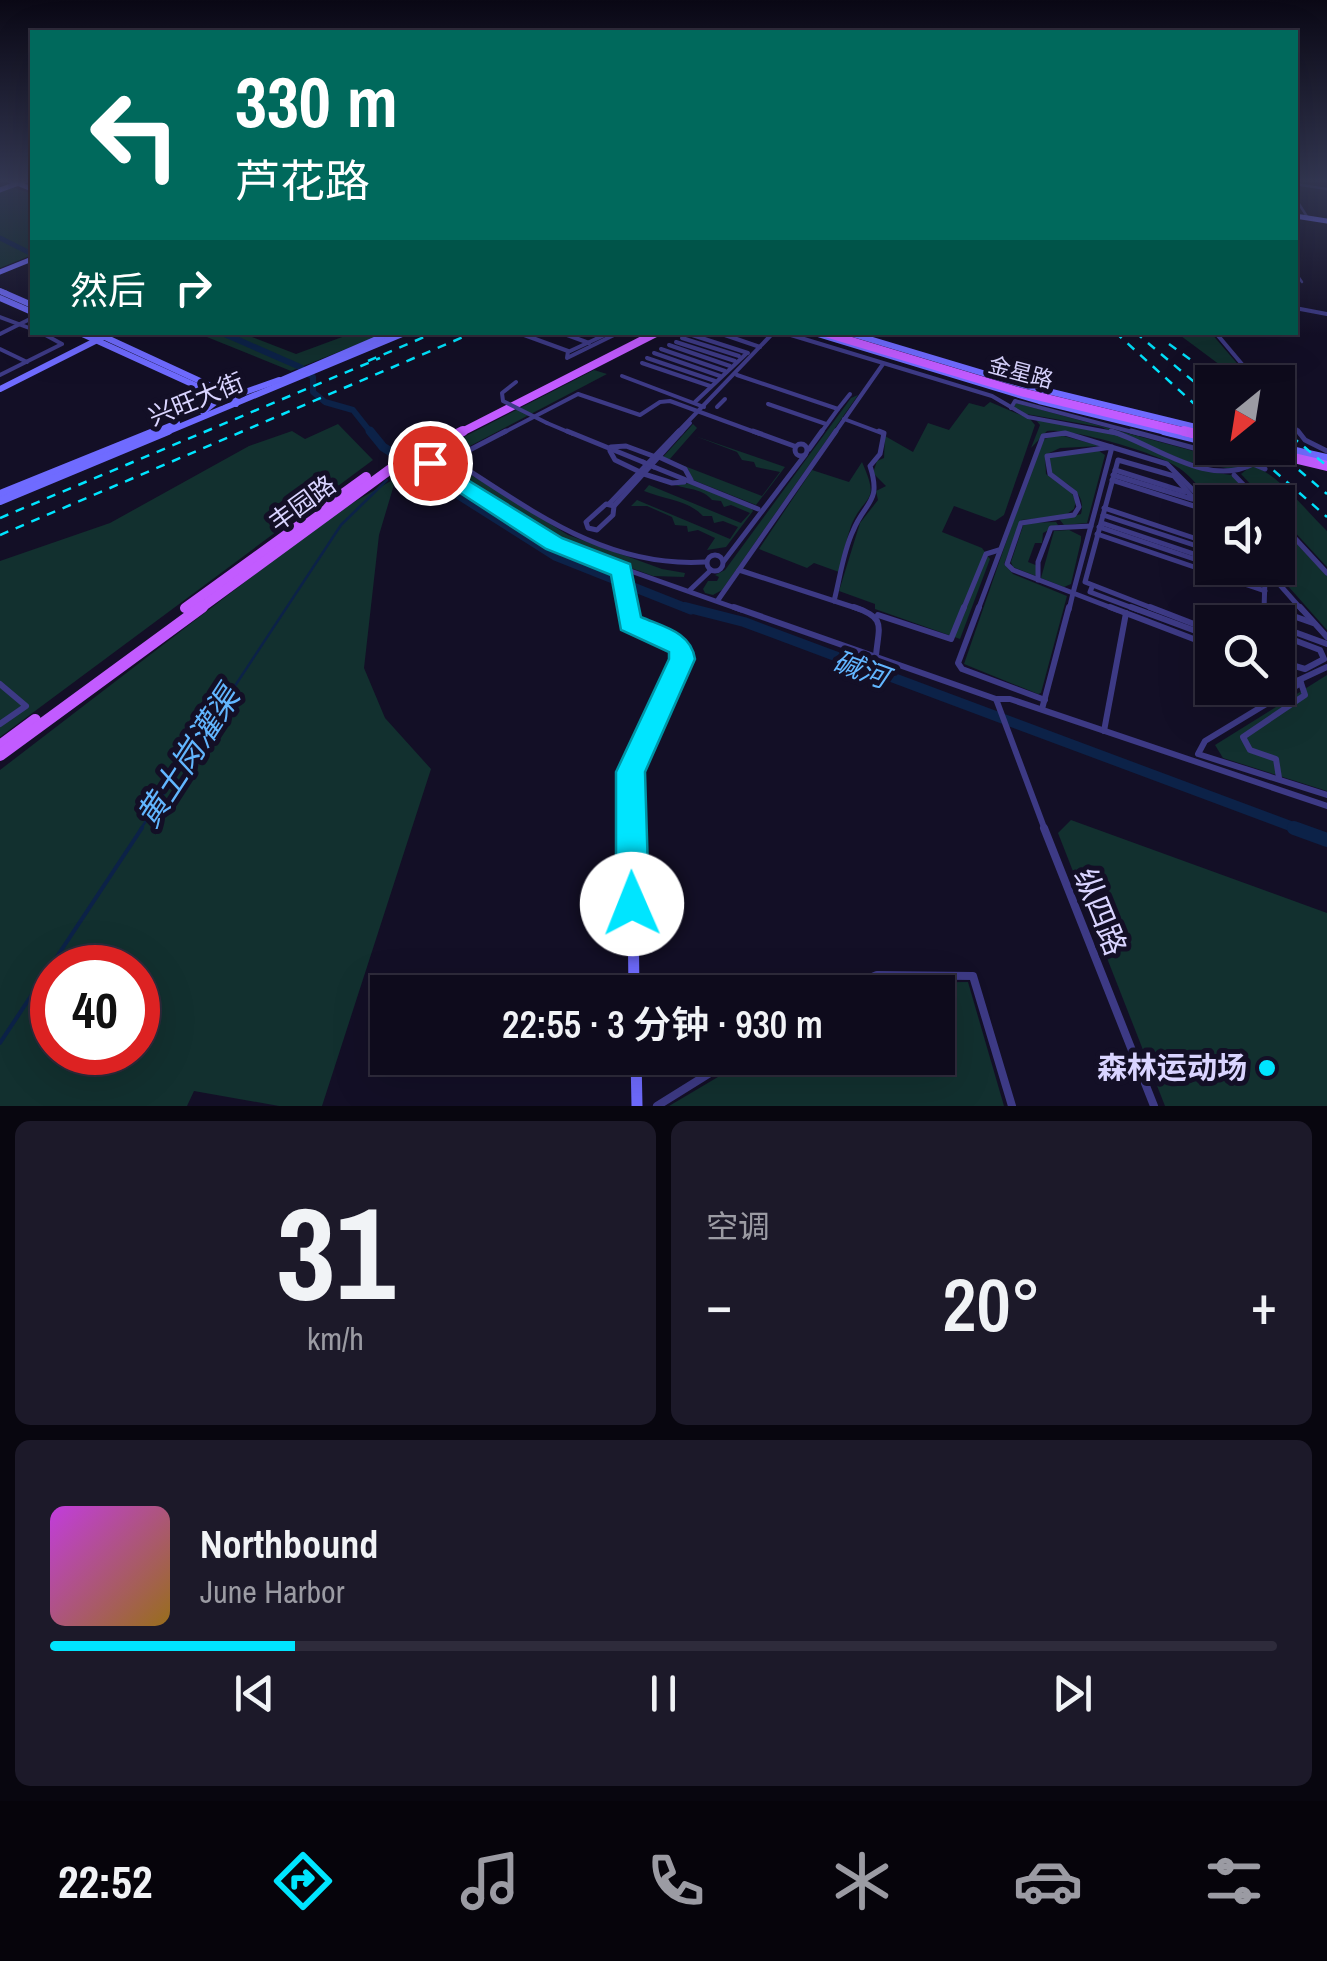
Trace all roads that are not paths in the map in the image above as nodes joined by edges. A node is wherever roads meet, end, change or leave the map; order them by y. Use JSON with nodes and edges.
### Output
{"nodes":[{"id":1,"x":30,"y":259,"type":"edge"},
{"id":2,"x":0,"y":271,"type":"edge"},
{"id":3,"x":1298,"y":276,"type":"edge"},
{"id":4,"x":1302,"y":282,"type":"dead end"},
{"id":5,"x":0,"y":295,"type":"edge"},
{"id":6,"x":1298,"y":309,"type":"edge"},
{"id":7,"x":30,"y":311,"type":"edge"},
{"id":8,"x":30,"y":314,"type":"edge"},
{"id":9,"x":1327,"y":314,"type":"edge"},
{"id":10,"x":0,"y":317,"type":"edge"},
{"id":11,"x":21,"y":324,"type":"junction"},
{"id":12,"x":30,"y":328,"type":"edge"},
{"id":13,"x":0,"y":334,"type":"edge"},
{"id":14,"x":46,"y":335,"type":"edge"},
{"id":15,"x":387,"y":335,"type":"edge"},
{"id":16,"x":400,"y":335,"type":"edge"},
{"id":17,"x":524,"y":335,"type":"edge"},
{"id":18,"x":566,"y":335,"type":"edge"},
{"id":19,"x":603,"y":335,"type":"edge"},
{"id":20,"x":614,"y":335,"type":"edge"},
{"id":21,"x":640,"y":335,"type":"edge"},
{"id":22,"x":652,"y":335,"type":"edge"},
{"id":23,"x":692,"y":335,"type":"edge"},
{"id":24,"x":725,"y":335,"type":"edge"},
{"id":25,"x":774,"y":335,"type":"edge"},
{"id":26,"x":787,"y":335,"type":"edge"},
{"id":27,"x":820,"y":335,"type":"edge"},
{"id":28,"x":832,"y":335,"type":"edge"},
{"id":29,"x":848,"y":335,"type":"edge"},
{"id":30,"x":856,"y":335,"type":"edge"},
{"id":31,"x":1218,"y":335,"type":"edge"},
{"id":32,"x":98,"y":337,"type":"edge"},
{"id":33,"x":682,"y":338,"type":"dead end"},
{"id":34,"x":676,"y":342,"type":"dead end"},
{"id":35,"x":589,"y":343,"type":"junction"},
{"id":36,"x":668,"y":346,"type":"dead end"},
{"id":37,"x":760,"y":347,"type":"junction"},
{"id":38,"x":0,"y":349,"type":"edge"},
{"id":39,"x":661,"y":349,"type":"dead end"},
{"id":40,"x":568,"y":352,"type":"junction"},
{"id":41,"x":654,"y":353,"type":"dead end"},
{"id":42,"x":750,"y":354,"type":"junction"},
{"id":43,"x":890,"y":357,"type":"junction"},
{"id":44,"x":908,"y":358,"type":"junction"},
{"id":45,"x":645,"y":360,"type":"dead end"},
{"id":46,"x":27,"y":362,"type":"junction"},
{"id":47,"x":883,"y":364,"type":"junction"},
{"id":48,"x":1243,"y":365,"type":"edge"},
{"id":49,"x":730,"y":366,"type":"junction"},
{"id":50,"x":318,"y":367,"type":"junction"},
{"id":51,"x":735,"y":374,"type":"junction"},
{"id":52,"x":298,"y":376,"type":"junction"},
{"id":53,"x":622,"y":376,"type":"dead end"},
{"id":54,"x":284,"y":379,"type":"junction"},
{"id":55,"x":516,"y":382,"type":"dead end"},
{"id":56,"x":2,"y":383,"type":"edge"},
{"id":57,"x":713,"y":384,"type":"junction"},
{"id":58,"x":201,"y":387,"type":"junction"},
{"id":59,"x":225,"y":392,"type":"junction"},
{"id":60,"x":850,"y":394,"type":"dead end"},
{"id":61,"x":252,"y":395,"type":"junction"},
{"id":62,"x":725,"y":399,"type":"dead end"},
{"id":63,"x":237,"y":401,"type":"junction"},
{"id":64,"x":694,"y":403,"type":"junction"},
{"id":65,"x":768,"y":404,"type":"dead end"},
{"id":66,"x":717,"y":407,"type":"dead end"},
{"id":67,"x":1011,"y":408,"type":"junction"},
{"id":68,"x":702,"y":409,"type":"junction"},
{"id":69,"x":838,"y":409,"type":"junction"},
{"id":70,"x":209,"y":412,"type":"junction"},
{"id":71,"x":844,"y":420,"type":"junction"},
{"id":72,"x":827,"y":424,"type":"junction"},
{"id":73,"x":1295,"y":428,"type":"edge"},
{"id":74,"x":1195,"y":432,"type":"edge"},
{"id":75,"x":1195,"y":433,"type":"edge"},
{"id":76,"x":1195,"y":433,"type":"edge"},
{"id":77,"x":1195,"y":433,"type":"edge"},
{"id":78,"x":1112,"y":447,"type":"junction"},
{"id":79,"x":608,"y":448,"type":"junction"},
{"id":80,"x":1195,"y":448,"type":"edge"},
{"id":81,"x":413,"y":450,"type":"junction"},
{"id":82,"x":619,"y":452,"type":"junction"},
{"id":83,"x":807,"y":452,"type":"junction"},
{"id":84,"x":1295,"y":452,"type":"edge"},
{"id":85,"x":1295,"y":454,"type":"edge"},
{"id":86,"x":1295,"y":456,"type":"edge"},
{"id":87,"x":1295,"y":457,"type":"edge"},
{"id":88,"x":1327,"y":462,"type":"edge"},
{"id":89,"x":649,"y":464,"type":"junction"},
{"id":90,"x":1250,"y":465,"type":"edge"},
{"id":91,"x":1256,"y":465,"type":"edge"},
{"id":92,"x":1266,"y":469,"type":"dead end"},
{"id":93,"x":1232,"y":472,"type":"junction"},
{"id":94,"x":1113,"y":475,"type":"junction"},
{"id":95,"x":690,"y":481,"type":"junction"},
{"id":96,"x":1244,"y":485,"type":"edge"},
{"id":97,"x":1195,"y":490,"type":"edge"},
{"id":98,"x":1188,"y":492,"type":"junction"},
{"id":99,"x":5,"y":493,"type":"edge"},
{"id":100,"x":337,"y":500,"type":"junction"},
{"id":101,"x":1195,"y":500,"type":"joint"},
{"id":102,"x":1195,"y":505,"type":"edge"},
{"id":103,"x":613,"y":506,"type":"junction"},
{"id":104,"x":625,"y":509,"type":"dead end"},
{"id":105,"x":1101,"y":521,"type":"junction"},
{"id":106,"x":1091,"y":526,"type":"junction"},
{"id":107,"x":1295,"y":538,"type":"edge"},
{"id":108,"x":1195,"y":544,"type":"edge"},
{"id":109,"x":1000,"y":550,"type":"junction"},
{"id":110,"x":1195,"y":557,"type":"edge"},
{"id":111,"x":1195,"y":557,"type":"edge"},
{"id":112,"x":705,"y":562,"type":"junction"},
{"id":113,"x":724,"y":562,"type":"junction"},
{"id":114,"x":711,"y":570,"type":"junction"},
{"id":115,"x":739,"y":570,"type":"junction"},
{"id":116,"x":1327,"y":572,"type":"edge"},
{"id":117,"x":623,"y":573,"type":"junction"},
{"id":118,"x":1038,"y":580,"type":"junction"},
{"id":119,"x":1281,"y":585,"type":"edge"},
{"id":120,"x":690,"y":590,"type":"junction"},
{"id":121,"x":1073,"y":594,"type":"junction"},
{"id":122,"x":718,"y":600,"type":"junction"},
{"id":123,"x":834,"y":600,"type":"junction"},
{"id":124,"x":875,"y":614,"type":"junction"},
{"id":125,"x":1126,"y":614,"type":"junction"},
{"id":126,"x":1295,"y":617,"type":"edge"},
{"id":127,"x":1316,"y":624,"type":"junction"},
{"id":128,"x":1195,"y":628,"type":"edge"},
{"id":129,"x":1295,"y":635,"type":"edge"},
{"id":130,"x":1327,"y":636,"type":"edge"},
{"id":131,"x":1295,"y":638,"type":"edge"},
{"id":132,"x":1195,"y":640,"type":"edge"},
{"id":133,"x":1327,"y":644,"type":"edge"},
{"id":134,"x":876,"y":655,"type":"junction"},
{"id":135,"x":1295,"y":667,"type":"edge"},
{"id":136,"x":1327,"y":667,"type":"edge"},
{"id":137,"x":1295,"y":679,"type":"edge"},
{"id":138,"x":1300,"y":682,"type":"junction"},
{"id":139,"x":0,"y":684,"type":"edge"},
{"id":140,"x":996,"y":699,"type":"junction"},
{"id":141,"x":1045,"y":700,"type":"junction"},
{"id":142,"x":1042,"y":710,"type":"junction"},
{"id":143,"x":0,"y":724,"type":"edge"},
{"id":144,"x":1104,"y":730,"type":"junction"},
{"id":145,"x":0,"y":746,"type":"edge"},
{"id":146,"x":0,"y":755,"type":"edge"},
{"id":147,"x":1280,"y":780,"type":"junction"},
{"id":148,"x":1327,"y":796,"type":"edge"},
{"id":149,"x":1327,"y":806,"type":"edge"},
{"id":150,"x":634,"y":975,"type":"edge"},
{"id":151,"x":875,"y":975,"type":"edge"},
{"id":152,"x":925,"y":975,"type":"edge"},
{"id":153,"x":955,"y":976,"type":"edge"},
{"id":154,"x":636,"y":1075,"type":"edge"},
{"id":155,"x":707,"y":1075,"type":"edge"},
{"id":156,"x":637,"y":1106,"type":"edge"},
{"id":157,"x":657,"y":1106,"type":"edge"},
{"id":158,"x":1012,"y":1106,"type":"edge"},
{"id":159,"x":1154,"y":1106,"type":"edge"}],
"edges":[{"from":1,"to":2,"type":"street"},
{"from":3,"to":4,"type":"street"},
{"from":5,"to":7,"type":"street"},
{"from":6,"to":9,"type":"street"},
{"from":8,"to":11,"type":"street"},
{"from":10,"to":11,"type":"street"},
{"from":11,"to":12,"type":"street"},
{"from":11,"to":13,"type":"street"},
{"from":14,"to":46,"type":"street"},
{"from":15,"to":50,"type":"street","name":"兴旺大街"},
{"from":16,"to":50,"type":"street","name":"兴旺大街"},
{"from":17,"to":40,"type":"street"},
{"from":18,"to":35,"type":"street"},
{"from":19,"to":35,"type":"street"},
{"from":20,"to":40,"type":"street"},
{"from":21,"to":81,"type":"main road","name":"丰园路"},
{"from":22,"to":81,"type":"main road","name":"丰园路"},
{"from":23,"to":42,"type":"street"},
{"from":24,"to":37,"type":"street"},
{"from":25,"to":37,"type":"street"},
{"from":26,"to":47,"type":"street"},
{"from":27,"to":43,"type":"street"},
{"from":28,"to":44,"type":"main road","name":"金星路"},
{"from":29,"to":77,"type":"main road"},
{"from":30,"to":74,"type":"street"},
{"from":31,"to":48,"type":"street"},
{"from":32,"to":56,"type":"street"},
{"from":32,"to":58,"type":"street"},
{"from":32,"to":59,"type":"street"},
{"from":33,"to":49,"type":"street"},
{"from":34,"to":49,"type":"street"},
{"from":35,"to":40,"type":"street"},
{"from":36,"to":49,"type":"street"},
{"from":37,"to":42,"type":"street"},
{"from":38,"to":46,"type":"street"},
{"from":39,"to":49,"type":"street"},
{"from":41,"to":49,"type":"street"},
{"from":42,"to":49,"type":"street"},
{"from":42,"to":51,"type":"street"},
{"from":43,"to":44,"type":"street"},
{"from":43,"to":47,"type":"street"},
{"from":43,"to":75,"type":"street"},
{"from":44,"to":76,"type":"main road","name":"金星路"},
{"from":45,"to":57,"type":"street"},
{"from":46,"to":56,"type":"street"},
{"from":47,"to":67,"type":"street"},
{"from":47,"to":71,"type":"street"},
{"from":49,"to":57,"type":"street"},
{"from":50,"to":52,"type":"street","name":"兴旺大街"},
{"from":51,"to":68,"type":"street"},
{"from":51,"to":69,"type":"street"},
{"from":52,"to":54,"type":"street","name":"兴旺大街"},
{"from":52,"to":61,"type":"street","name":"兴旺大街"},
{"from":53,"to":64,"type":"street"},
{"from":54,"to":59,"type":"street"},
{"from":54,"to":61,"type":"street","name":"兴旺大街"},
{"from":55,"to":79,"type":"street","bridge":true},
{"from":57,"to":64,"type":"street"},
{"from":58,"to":63,"type":"street"},
{"from":58,"to":70,"type":"street"},
{"from":59,"to":63,"type":"street"},
{"from":60,"to":69,"type":"street"},
{"from":61,"to":63,"type":"street","name":"兴旺大街"},
{"from":62,"to":66,"type":"street"},
{"from":63,"to":70,"type":"street","name":"兴旺大街"},
{"from":64,"to":68,"type":"street"},
{"from":65,"to":72,"type":"street"},
{"from":67,"to":80,"type":"street"},
{"from":67,"to":93,"type":"street"},
{"from":68,"to":83,"type":"street"},
{"from":68,"to":89,"type":"street"},
{"from":68,"to":112,"type":"street"},
{"from":69,"to":72,"type":"street"},
{"from":70,"to":99,"type":"street","name":"兴旺大街"},
{"from":71,"to":115,"type":"street"},
{"from":71,"to":123,"type":"street"},
{"from":72,"to":83,"type":"street"},
{"from":73,"to":88,"type":"street"},
{"from":78,"to":97,"type":"street"},
{"from":78,"to":106,"type":"street"},
{"from":78,"to":109,"type":"street"},
{"from":78,"to":118,"type":"street"},
{"from":79,"to":82,"type":"street"},
{"from":79,"to":89,"type":"street"},
{"from":79,"to":89,"type":"street"},
{"from":81,"to":100,"type":"main road","name":"丰园路"},
{"from":81,"to":117,"type":"street"},
{"from":82,"to":89,"type":"street"},
{"from":82,"to":89,"type":"street"},
{"from":83,"to":113,"type":"street"},
{"from":84,"to":88,"type":"street"},
{"from":85,"to":88,"type":"main road"},
{"from":86,"to":88,"type":"main road"},
{"from":87,"to":88,"type":"street"},
{"from":89,"to":95,"type":"street"},
{"from":89,"to":95,"type":"street"},
{"from":89,"to":95,"type":"street"},
{"from":89,"to":103,"type":"street"},
{"from":90,"to":93,"type":"street"},
{"from":91,"to":92,"type":"street"},
{"from":93,"to":96,"type":"street"},
{"from":94,"to":98,"type":"street"},
{"from":94,"to":98,"type":"street"},
{"from":94,"to":101,"type":"street"},
{"from":94,"to":102,"type":"street"},
{"from":94,"to":105,"type":"street"},
{"from":95,"to":95,"type":"street"},
{"from":98,"to":101,"type":"street"},
{"from":100,"to":145,"type":"main road","name":"丰园路"},
{"from":100,"to":146,"type":"main road","name":"丰园路"},
{"from":103,"to":103,"type":"street"},
{"from":103,"to":104,"type":"street"},
{"from":105,"to":108,"type":"street"},
{"from":105,"to":110,"type":"street"},
{"from":105,"to":111,"type":"street"},
{"from":105,"to":128,"type":"street"},
{"from":106,"to":118,"type":"street"},
{"from":106,"to":121,"type":"street"},
{"from":107,"to":116,"type":"street"},
{"from":109,"to":124,"type":"street"},
{"from":109,"to":141,"type":"street"},
{"from":112,"to":113,"type":"street"},
{"from":112,"to":114,"type":"street"},
{"from":113,"to":114,"type":"street"},
{"from":114,"to":120,"type":"street"},
{"from":115,"to":122,"type":"street"},
{"from":115,"to":123,"type":"street"},
{"from":117,"to":120,"type":"street"},
{"from":117,"to":150,"type":"street"},
{"from":118,"to":121,"type":"street"},
{"from":119,"to":127,"type":"street"},
{"from":120,"to":122,"type":"street"},
{"from":121,"to":125,"type":"street"},
{"from":121,"to":141,"type":"street"},
{"from":122,"to":134,"type":"street"},
{"from":123,"to":124,"type":"street"},
{"from":124,"to":134,"type":"street"},
{"from":125,"to":132,"type":"street"},
{"from":125,"to":144,"type":"street"},
{"from":126,"to":127,"type":"street"},
{"from":127,"to":130,"type":"street"},
{"from":129,"to":133,"type":"street"},
{"from":131,"to":135,"type":"street"},
{"from":134,"to":140,"type":"street"},
{"from":136,"to":138,"type":"street"},
{"from":137,"to":138,"type":"street"},
{"from":138,"to":147,"type":"street"},
{"from":138,"to":147,"type":"street"},
{"from":139,"to":143,"type":"street"},
{"from":140,"to":142,"type":"street"},
{"from":140,"to":159,"type":"street","name":"纵四路"},
{"from":141,"to":142,"type":"street"},
{"from":142,"to":144,"type":"street"},
{"from":144,"to":149,"type":"street"},
{"from":147,"to":148,"type":"street"},
{"from":151,"to":152,"type":"street"},
{"from":153,"to":158,"type":"street"},
{"from":154,"to":156,"type":"street"},
{"from":155,"to":157,"type":"street"}]}
